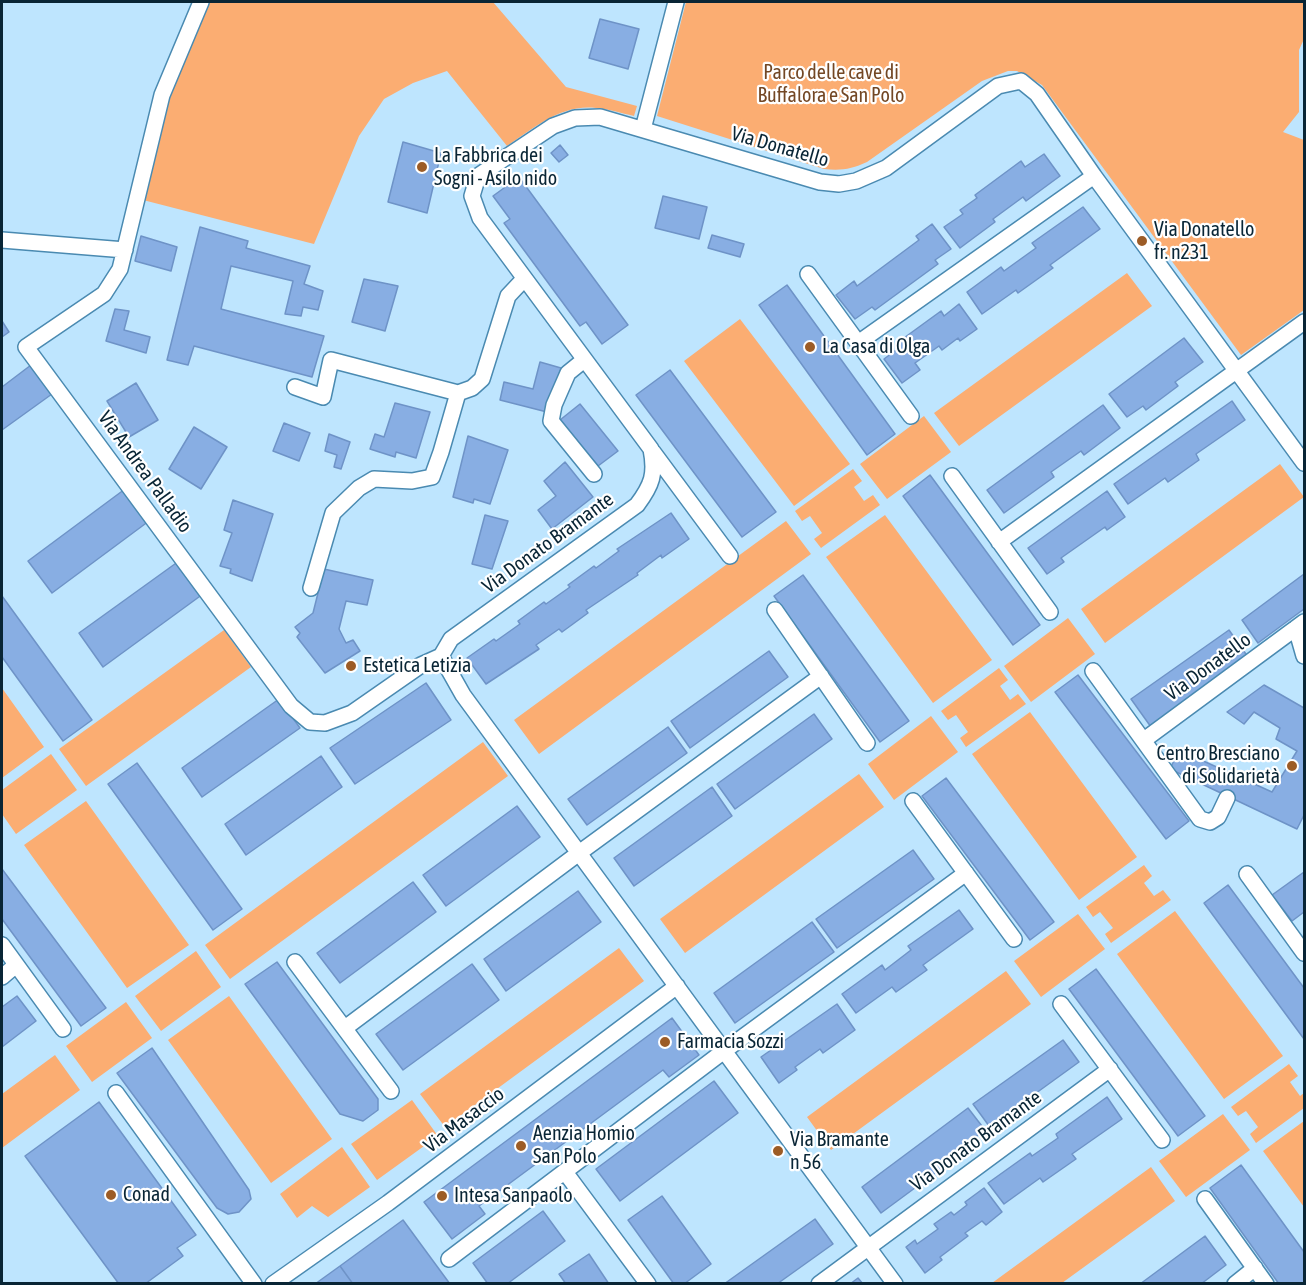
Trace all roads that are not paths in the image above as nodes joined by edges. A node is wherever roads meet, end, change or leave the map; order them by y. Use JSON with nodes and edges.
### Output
{"nodes":[{"id":1,"x":201,"y":2,"type":"edge"},
{"id":2,"x":676,"y":2,"type":"edge"},
{"id":3,"x":643,"y":129,"type":"junction"},
{"id":4,"x":1094,"y":176,"type":"junction"},
{"id":5,"x":2,"y":240,"type":"edge"},
{"id":6,"x":124,"y":250,"type":"junction"},
{"id":7,"x":808,"y":274,"type":"dead end"},
{"id":8,"x":524,"y":279,"type":"junction"},
{"id":9,"x":1305,"y":322,"type":"edge"},
{"id":10,"x":858,"y":343,"type":"junction"},
{"id":11,"x":584,"y":360,"type":"junction"},
{"id":12,"x":1238,"y":371,"type":"junction"},
{"id":13,"x":295,"y":387,"type":"dead end"},
{"id":14,"x":458,"y":393,"type":"junction"},
{"id":15,"x":911,"y":416,"type":"dead end"},
{"id":16,"x":651,"y":449,"type":"junction"},
{"id":17,"x":1305,"y":463,"type":"edge"},
{"id":18,"x":594,"y":474,"type":"dead end"},
{"id":19,"x":952,"y":476,"type":"dead end"},
{"id":20,"x":999,"y":542,"type":"junction"},
{"id":21,"x":730,"y":556,"type":"dead end"},
{"id":22,"x":310,"y":588,"type":"dead end"},
{"id":23,"x":775,"y":610,"type":"dead end"},
{"id":24,"x":1050,"y":612,"type":"dead end"},
{"id":25,"x":1300,"y":625,"type":"edge"},
{"id":26,"x":1305,"y":656,"type":"edge"},
{"id":27,"x":441,"y":657,"type":"junction"},
{"id":28,"x":1093,"y":671,"type":"dead end"},
{"id":29,"x":821,"y":676,"type":"junction"},
{"id":30,"x":325,"y":723,"type":"joint"},
{"id":31,"x":1144,"y":740,"type":"junction"},
{"id":32,"x":867,"y":743,"type":"dead end"},
{"id":33,"x":1227,"y":798,"type":"dead end"},
{"id":34,"x":913,"y":801,"type":"dead end"},
{"id":35,"x":579,"y":853,"type":"junction"},
{"id":36,"x":966,"y":873,"type":"junction"},
{"id":37,"x":1247,"y":874,"type":"dead end"},
{"id":38,"x":1305,"y":926,"type":"edge"},
{"id":39,"x":1291,"y":935,"type":"junction"},
{"id":40,"x":1014,"y":939,"type":"dead end"},
{"id":41,"x":2,"y":945,"type":"edge"},
{"id":42,"x":1305,"y":953,"type":"edge"},
{"id":43,"x":295,"y":962,"type":"dead end"},
{"id":44,"x":16,"y":966,"type":"junction"},
{"id":45,"x":2,"y":976,"type":"edge"},
{"id":46,"x":677,"y":986,"type":"junction"},
{"id":47,"x":1061,"y":1004,"type":"dead end"},
{"id":48,"x":345,"y":1028,"type":"junction"},
{"id":49,"x":63,"y":1029,"type":"dead end"},
{"id":50,"x":724,"y":1051,"type":"junction"},
{"id":51,"x":1110,"y":1069,"type":"junction"},
{"id":52,"x":391,"y":1091,"type":"dead end"},
{"id":53,"x":116,"y":1093,"type":"dead end"},
{"id":54,"x":1162,"y":1140,"type":"dead end"},
{"id":55,"x":566,"y":1172,"type":"junction"},
{"id":56,"x":1205,"y":1199,"type":"dead end"},
{"id":57,"x":868,"y":1247,"type":"junction"},
{"id":58,"x":449,"y":1259,"type":"dead end"},
{"id":59,"x":1255,"y":1268,"type":"junction"},
{"id":60,"x":254,"y":1284,"type":"edge"},
{"id":61,"x":273,"y":1284,"type":"edge"},
{"id":62,"x":648,"y":1284,"type":"edge"},
{"id":63,"x":819,"y":1284,"type":"edge"},
{"id":64,"x":895,"y":1284,"type":"edge"},
{"id":65,"x":1235,"y":1284,"type":"edge"},
{"id":66,"x":1266,"y":1284,"type":"edge"}],
"edges":[{"from":1,"to":6,"type":"street","name":"Via Andrea Palladio"},
{"from":2,"to":3,"type":"street"},
{"from":3,"to":4,"type":"street","name":"Via Donatello"},
{"from":3,"to":8,"type":"street","name":"Via Donatello"},
{"from":4,"to":10,"type":"street"},
{"from":4,"to":12,"type":"street","name":"Via Donatello"},
{"from":5,"to":6,"type":"street"},
{"from":6,"to":30,"type":"street","name":"Via Andrea Palladio"},
{"from":7,"to":10,"type":"street"},
{"from":8,"to":11,"type":"street"},
{"from":8,"to":14,"type":"street"},
{"from":9,"to":12,"type":"street"},
{"from":10,"to":15,"type":"street"},
{"from":11,"to":16,"type":"street"},
{"from":11,"to":18,"type":"street","name":"Via Donato Bramante"},
{"from":12,"to":17,"type":"street","name":"Via Donatello"},
{"from":12,"to":20,"type":"street"},
{"from":13,"to":14,"type":"street"},
{"from":14,"to":22,"type":"street"},
{"from":16,"to":21,"type":"street"},
{"from":16,"to":27,"type":"street","name":"Via Donato Bramante"},
{"from":19,"to":20,"type":"street"},
{"from":20,"to":24,"type":"street"},
{"from":23,"to":29,"type":"street"},
{"from":25,"to":26,"type":"street","name":"Via Donatello"},
{"from":25,"to":31,"type":"street","name":"Via Donatello"},
{"from":27,"to":30,"type":"street","name":"Via Donato Bramante"},
{"from":27,"to":35,"type":"street"},
{"from":28,"to":31,"type":"street"},
{"from":29,"to":32,"type":"street"},
{"from":29,"to":35,"type":"street"},
{"from":31,"to":33,"type":"street"},
{"from":34,"to":36,"type":"street"},
{"from":35,"to":46,"type":"street"},
{"from":35,"to":48,"type":"street"},
{"from":36,"to":40,"type":"street"},
{"from":36,"to":50,"type":"street"},
{"from":37,"to":39,"type":"street"},
{"from":38,"to":39,"type":"street"},
{"from":39,"to":42,"type":"street"},
{"from":41,"to":44,"type":"street"},
{"from":43,"to":48,"type":"street"},
{"from":44,"to":45,"type":"street"},
{"from":44,"to":49,"type":"street"},
{"from":46,"to":50,"type":"street"},
{"from":46,"to":61,"type":"street","name":"Via Masaccio"},
{"from":47,"to":51,"type":"street"},
{"from":48,"to":52,"type":"street"},
{"from":50,"to":55,"type":"street"},
{"from":50,"to":57,"type":"street"},
{"from":51,"to":54,"type":"street"},
{"from":51,"to":57,"type":"street","name":"Via Donato Bramante"},
{"from":53,"to":60,"type":"street"},
{"from":55,"to":58,"type":"street"},
{"from":55,"to":62,"type":"street"},
{"from":56,"to":59,"type":"street"},
{"from":57,"to":63,"type":"street","name":"Via Donato Bramante"},
{"from":57,"to":64,"type":"street"},
{"from":59,"to":65,"type":"street"},
{"from":59,"to":66,"type":"street"}]}
